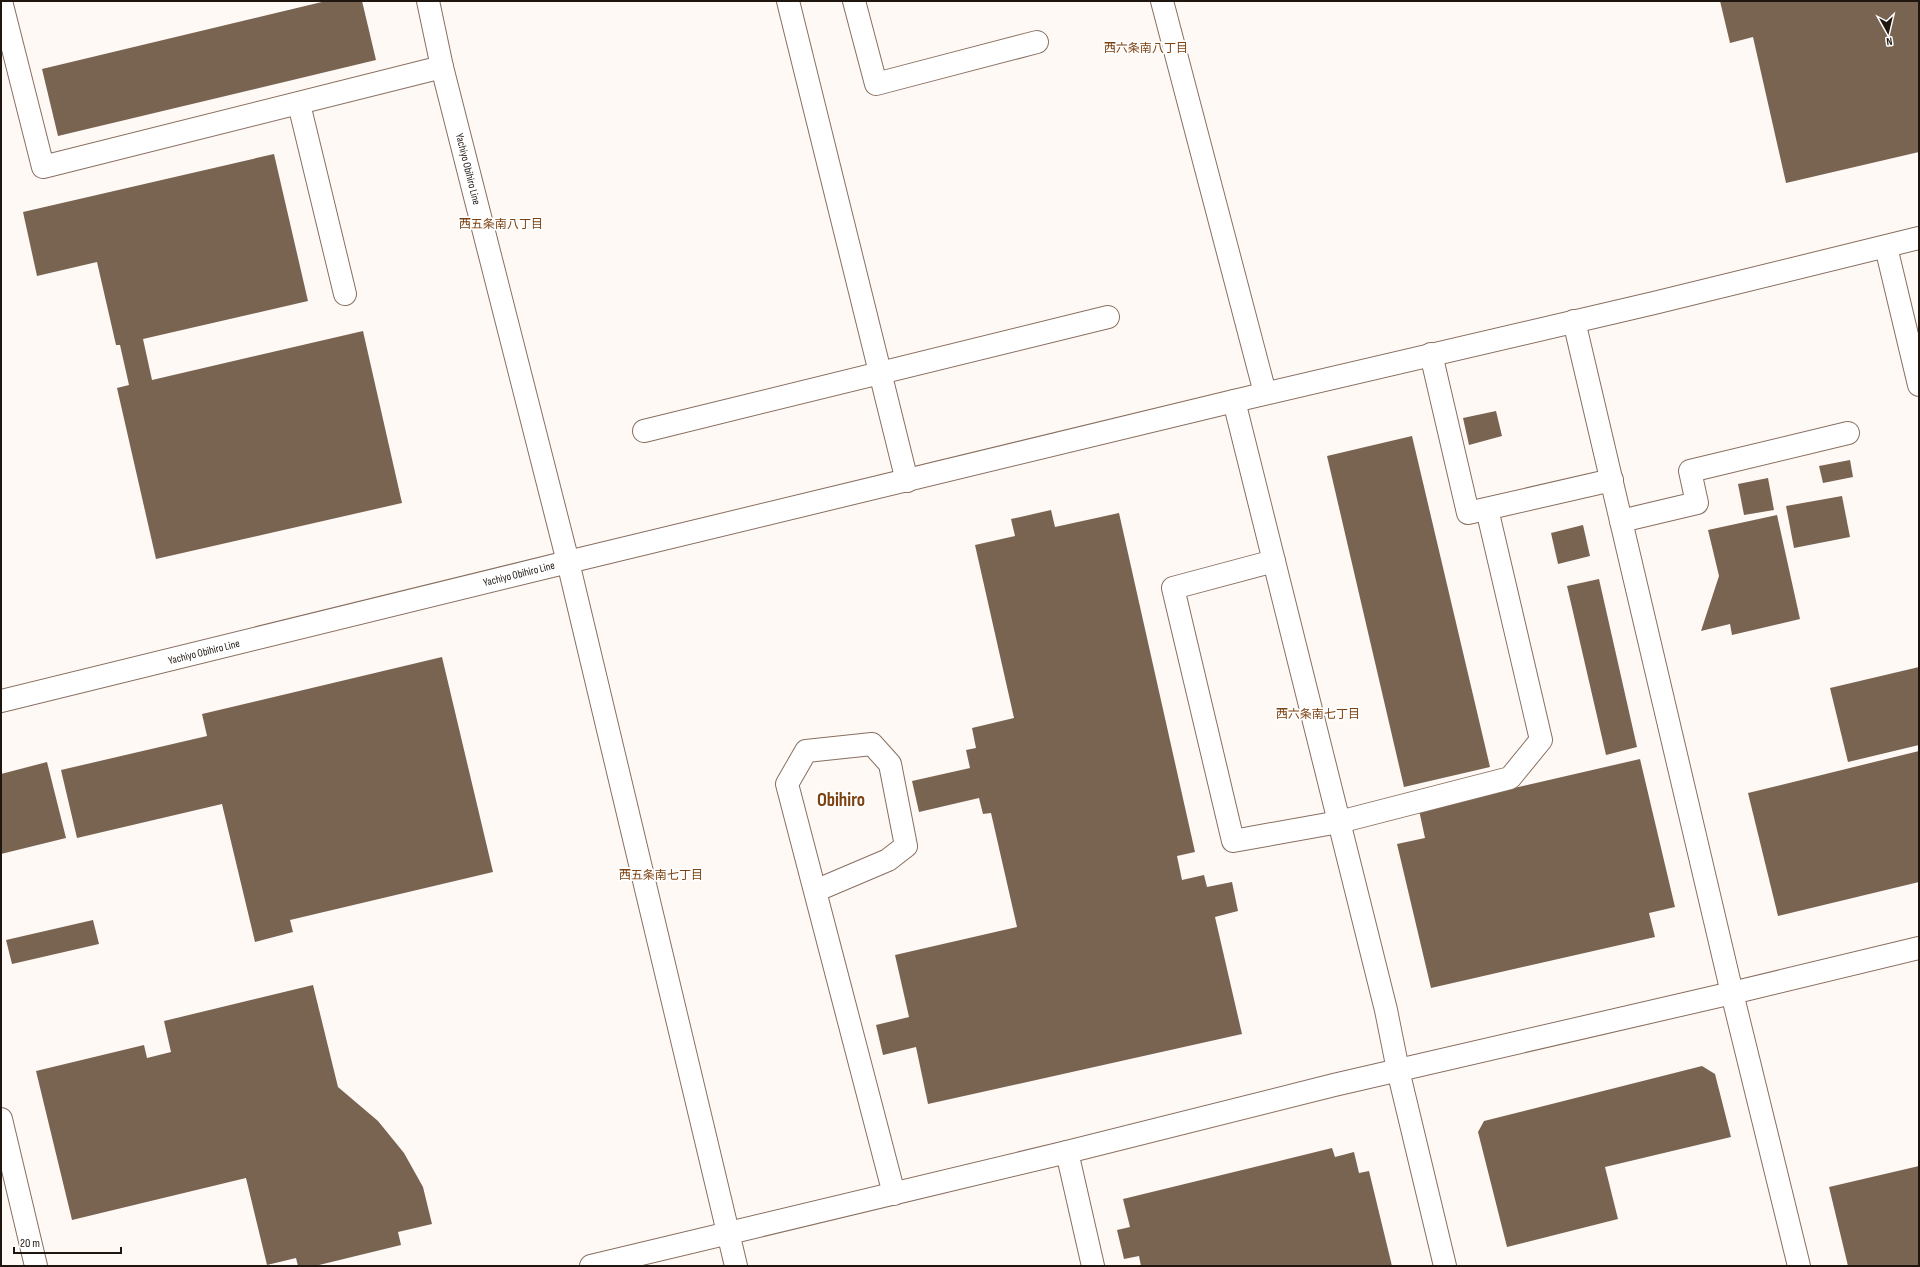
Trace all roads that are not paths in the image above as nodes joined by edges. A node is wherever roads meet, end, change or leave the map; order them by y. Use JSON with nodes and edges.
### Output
{"nodes":[{"id":1,"x":1,"y":1,"type":"edge"},
{"id":2,"x":428,"y":1,"type":"edge"},
{"id":3,"x":788,"y":1,"type":"edge"},
{"id":4,"x":854,"y":1,"type":"edge"},
{"id":5,"x":1162,"y":1,"type":"edge"},
{"id":6,"x":1036,"y":42,"type":"dead end"},
{"id":7,"x":442,"y":67,"type":"junction"},
{"id":8,"x":299,"y":104,"type":"junction"},
{"id":9,"x":1919,"y":238,"type":"edge"},
{"id":10,"x":1886,"y":246,"type":"junction"},
{"id":11,"x":345,"y":294,"type":"dead end"},
{"id":12,"x":1108,"y":317,"type":"dead end"},
{"id":13,"x":1574,"y":321,"type":"junction"},
{"id":14,"x":1914,"y":345,"type":"edge"},
{"id":15,"x":1431,"y":354,"type":"junction"},
{"id":16,"x":879,"y":372,"type":"junction"},
{"id":17,"x":1919,"y":385,"type":"edge"},
{"id":18,"x":1265,"y":393,"type":"junction"},
{"id":19,"x":1234,"y":401,"type":"junction"},
{"id":20,"x":644,"y":431,"type":"dead end"},
{"id":21,"x":1848,"y":433,"type":"dead end"},
{"id":22,"x":1612,"y":480,"type":"junction"},
{"id":23,"x":907,"y":481,"type":"junction"},
{"id":24,"x":1487,"y":509,"type":"junction"},
{"id":25,"x":1621,"y":521,"type":"junction"},
{"id":26,"x":1274,"y":561,"type":"junction"},
{"id":27,"x":568,"y":562,"type":"junction"},
{"id":28,"x":1,"y":701,"type":"edge"},
{"id":29,"x":1339,"y":822,"type":"junction"},
{"id":30,"x":815,"y":891,"type":"junction"},
{"id":31,"x":1919,"y":948,"type":"edge"},
{"id":32,"x":1732,"y":993,"type":"junction"},
{"id":33,"x":1398,"y":1070,"type":"junction"},
{"id":34,"x":1,"y":1119,"type":"edge"},
{"id":35,"x":1067,"y":1152,"type":"junction"},
{"id":36,"x":894,"y":1194,"type":"junction"},
{"id":37,"x":728,"y":1233,"type":"junction"},
{"id":38,"x":36,"y":1266,"type":"edge"},
{"id":39,"x":591,"y":1266,"type":"edge"},
{"id":40,"x":736,"y":1266,"type":"edge"},
{"id":41,"x":1093,"y":1266,"type":"edge"},
{"id":42,"x":1445,"y":1266,"type":"edge"},
{"id":43,"x":1799,"y":1266,"type":"edge"}],
"edges":[{"from":1,"to":8,"type":"street"},
{"from":2,"to":7,"type":"street","name":"Yachiyo Obihiro Line"},
{"from":3,"to":16,"type":"street"},
{"from":4,"to":6,"type":"street"},
{"from":5,"to":18,"type":"street"},
{"from":7,"to":8,"type":"street"},
{"from":7,"to":27,"type":"street","name":"Yachiyo Obihiro Line"},
{"from":8,"to":11,"type":"street"},
{"from":9,"to":10,"type":"street"},
{"from":10,"to":13,"type":"street"},
{"from":10,"to":14,"type":"street"},
{"from":12,"to":16,"type":"street"},
{"from":13,"to":15,"type":"street"},
{"from":13,"to":22,"type":"street"},
{"from":14,"to":17,"type":"street"},
{"from":15,"to":18,"type":"street"},
{"from":15,"to":24,"type":"street"},
{"from":16,"to":20,"type":"street"},
{"from":16,"to":23,"type":"street"},
{"from":18,"to":19,"type":"street"},
{"from":19,"to":23,"type":"street"},
{"from":19,"to":26,"type":"street"},
{"from":21,"to":25,"type":"street"},
{"from":22,"to":24,"type":"street"},
{"from":22,"to":25,"type":"street"},
{"from":23,"to":27,"type":"street"},
{"from":24,"to":29,"type":"street"},
{"from":25,"to":32,"type":"street"},
{"from":26,"to":29,"type":"street"},
{"from":26,"to":29,"type":"street"},
{"from":27,"to":28,"type":"street","name":"Yachiyo Obihiro Line"},
{"from":27,"to":37,"type":"street"},
{"from":29,"to":33,"type":"street"},
{"from":30,"to":30,"type":"street"},
{"from":30,"to":36,"type":"street"},
{"from":31,"to":32,"type":"street"},
{"from":32,"to":33,"type":"street"},
{"from":32,"to":43,"type":"street"},
{"from":33,"to":35,"type":"street"},
{"from":33,"to":42,"type":"street"},
{"from":34,"to":38,"type":"street"},
{"from":35,"to":36,"type":"street"},
{"from":35,"to":41,"type":"street"},
{"from":36,"to":37,"type":"street"},
{"from":37,"to":39,"type":"street"},
{"from":37,"to":40,"type":"street"}]}
